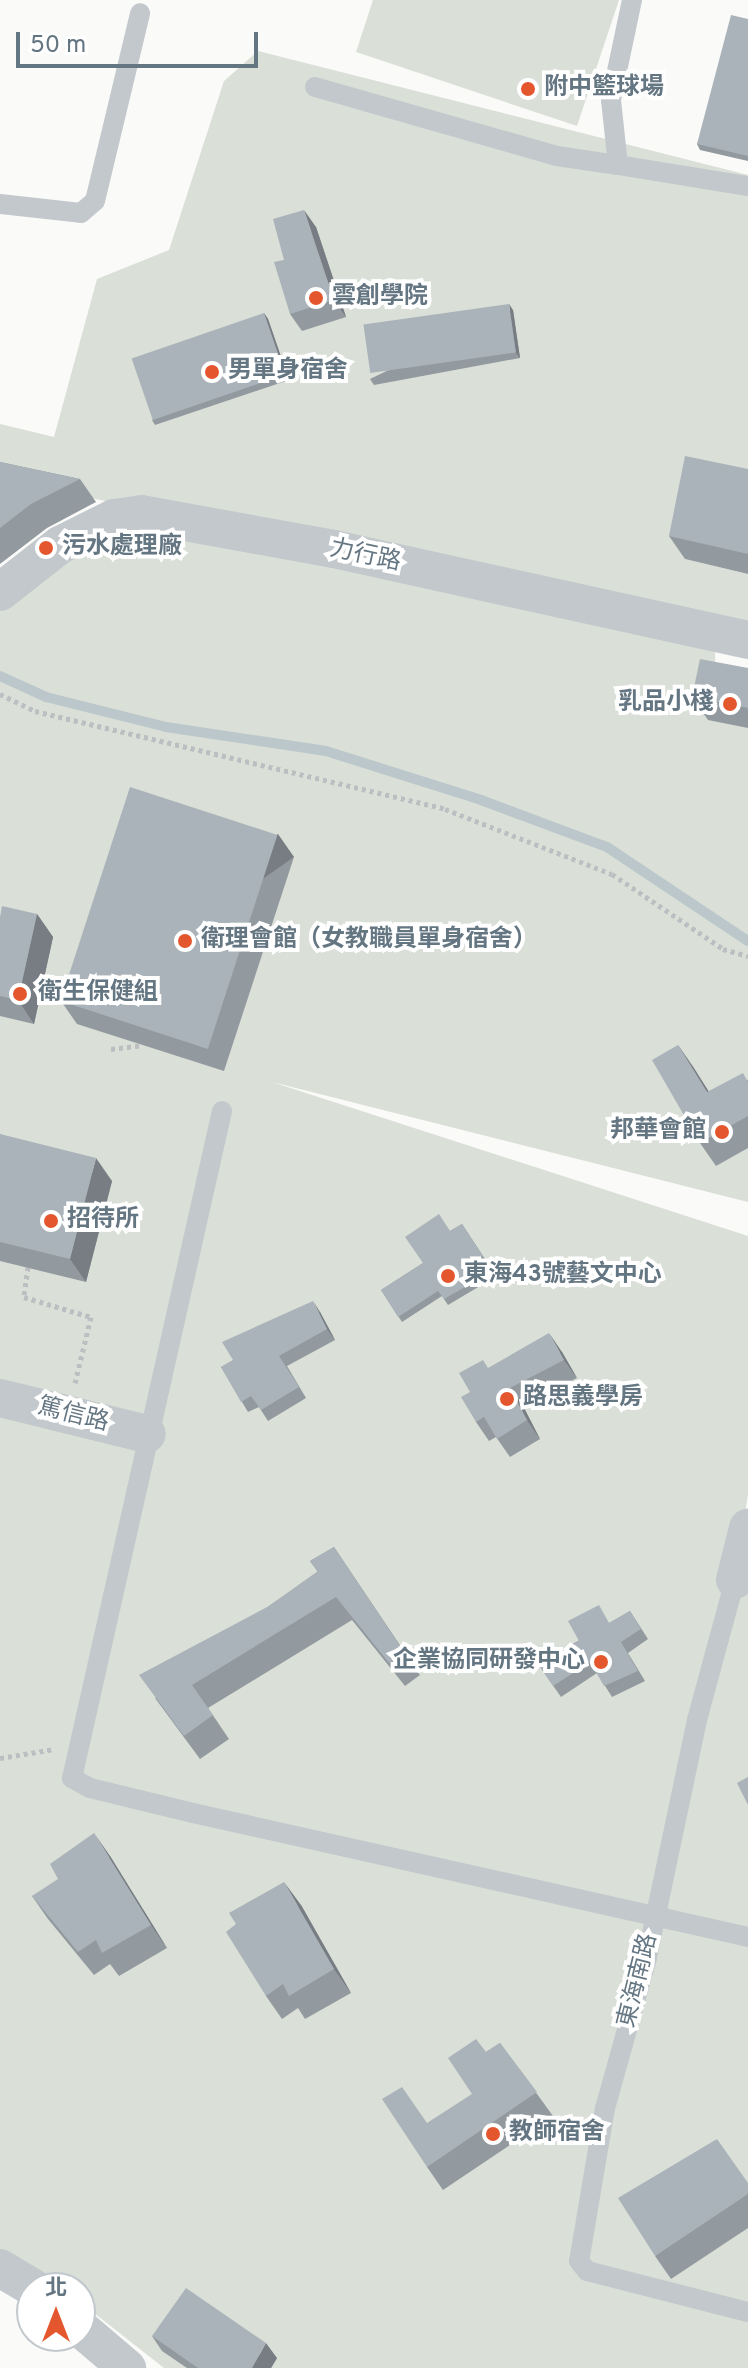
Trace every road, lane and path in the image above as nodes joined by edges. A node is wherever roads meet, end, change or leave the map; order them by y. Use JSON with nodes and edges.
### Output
{"nodes":[{"id":1,"x":632,"y":0,"type":"edge"},
{"id":2,"x":140,"y":13,"type":"dead end"},
{"id":3,"x":315,"y":87,"type":"dead end"},
{"id":4,"x":618,"y":165,"type":"junction"},
{"id":5,"x":748,"y":186,"type":"edge"},
{"id":6,"x":0,"y":204,"type":"edge"},
{"id":7,"x":0,"y":592,"type":"edge"},
{"id":8,"x":748,"y":640,"type":"edge"},
{"id":9,"x":0,"y":694,"type":"edge"},
{"id":10,"x":748,"y":956,"type":"edge"},
{"id":11,"x":142,"y":1045,"type":"edge"},
{"id":12,"x":111,"y":1049,"type":"edge"},
{"id":13,"x":222,"y":1111,"type":"dead end"},
{"id":14,"x":28,"y":1267,"type":"edge"},
{"id":15,"x":0,"y":1398,"type":"edge"},
{"id":16,"x":68,"y":1416,"type":"junction"},
{"id":17,"x":147,"y":1434,"type":"junction"},
{"id":18,"x":748,"y":1528,"type":"edge"},
{"id":19,"x":735,"y":1580,"type":"joint"},
{"id":20,"x":75,"y":1746,"type":"junction"},
{"id":21,"x":0,"y":1758,"type":"edge"},
{"id":22,"x":654,"y":1914,"type":"junction"},
{"id":23,"x":748,"y":1937,"type":"edge"},
{"id":24,"x":748,"y":2312,"type":"edge"},
{"id":25,"x":96,"y":2342,"type":"edge"},
{"id":26,"x":127,"y":2368,"type":"edge"}],
"edges":[{"from":1,"to":4,"type":"lane"},
{"from":2,"to":6,"type":"lane"},
{"from":3,"to":4,"type":"lane"},
{"from":4,"to":5,"type":"lane"},
{"from":7,"to":8,"type":"street","name":"力行路"},
{"from":9,"to":10,"type":"path"},
{"from":11,"to":12,"type":"path"},
{"from":13,"to":17,"type":"lane"},
{"from":14,"to":16,"type":"path"},
{"from":15,"to":16,"type":"street","name":"篤信路"},
{"from":16,"to":17,"type":"street","name":"篤信路"},
{"from":17,"to":20,"type":"lane"},
{"from":18,"to":19,"type":"street","name":"東海南路"},
{"from":19,"to":22,"type":"lane","name":"東海南路"},
{"from":20,"to":21,"type":"path"},
{"from":20,"to":22,"type":"lane"},
{"from":22,"to":23,"type":"lane"},
{"from":22,"to":24,"type":"lane","name":"東海南路"},
{"from":25,"to":26,"type":"street"}]}
